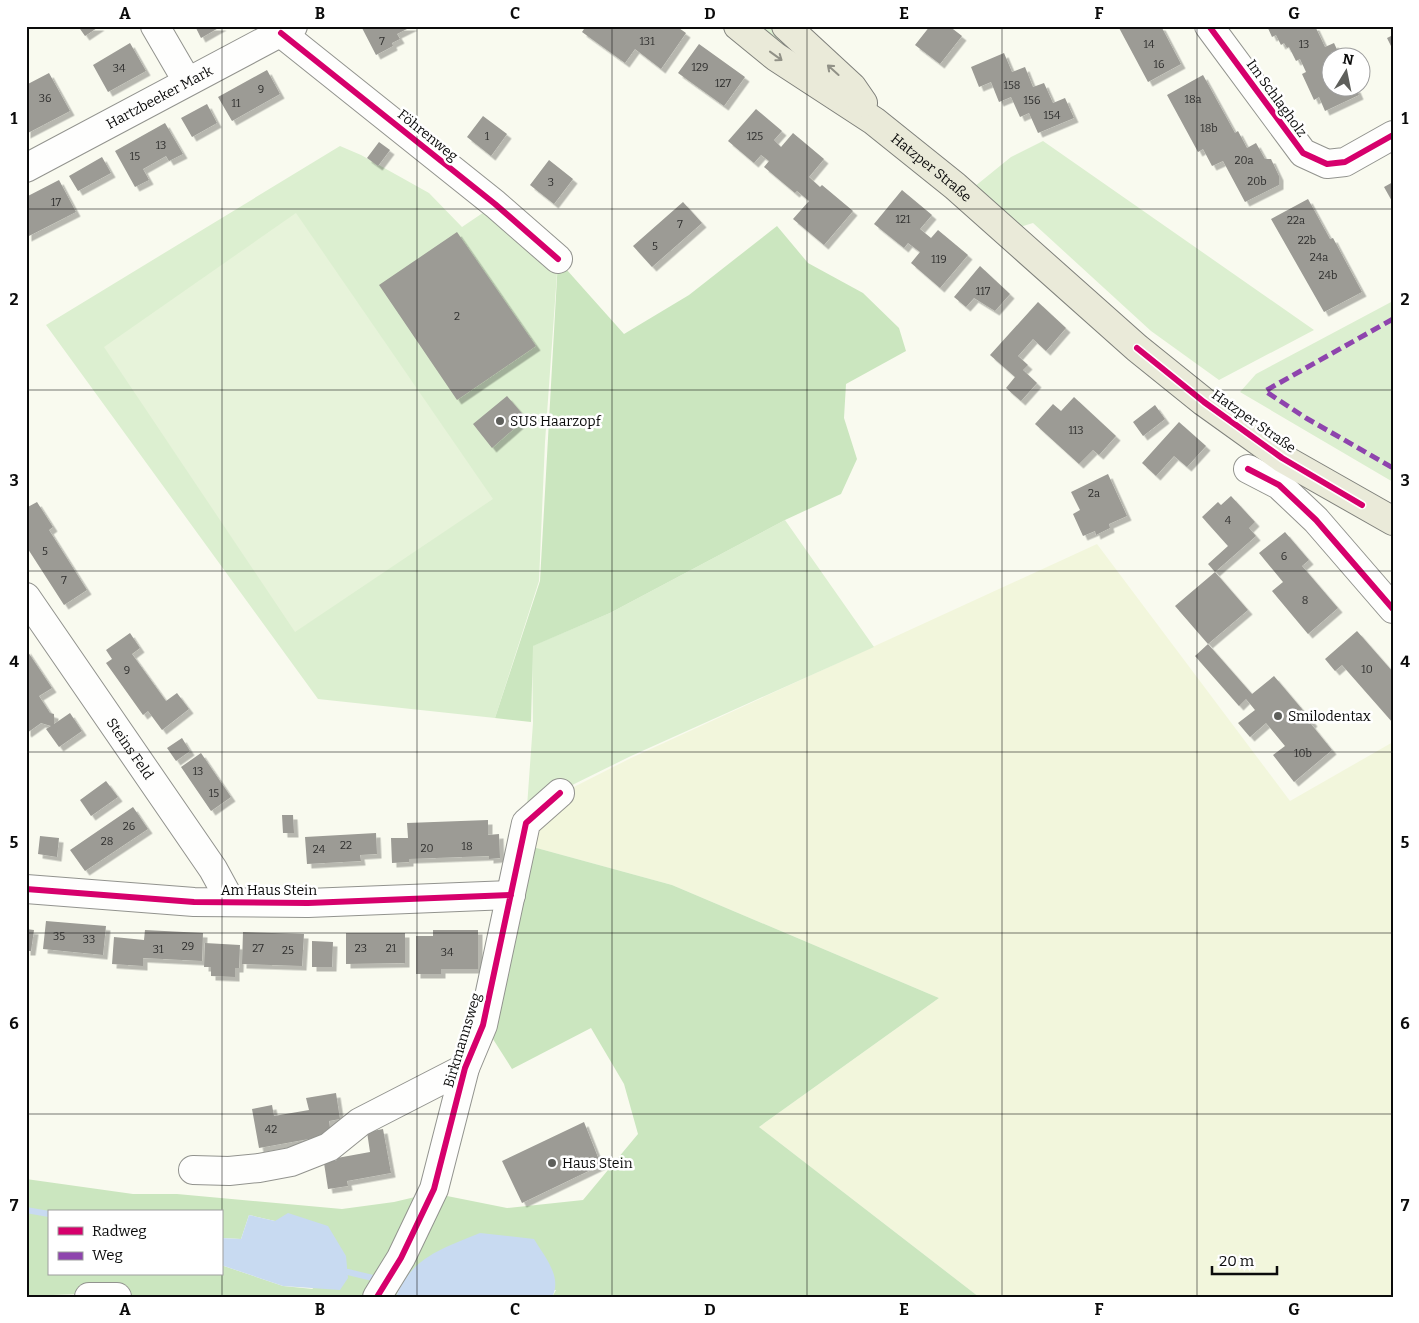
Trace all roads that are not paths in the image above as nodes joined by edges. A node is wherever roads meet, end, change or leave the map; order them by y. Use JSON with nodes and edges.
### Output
{"nodes":[{"id":1,"x":155,"y":26,"type":"edge"},
{"id":2,"x":738,"y":26,"type":"edge"},
{"id":3,"x":786,"y":26,"type":"edge"},
{"id":4,"x":1210,"y":26,"type":"edge"},
{"id":5,"x":287,"y":30,"type":"edge"},
{"id":6,"x":187,"y":81,"type":"junction"},
{"id":7,"x":874,"y":121,"type":"junction"},
{"id":8,"x":1393,"y":135,"type":"edge"},
{"id":9,"x":26,"y":168,"type":"edge"},
{"id":10,"x":558,"y":259,"type":"dead end"},
{"id":11,"x":1248,"y":469,"type":"dead end"},
{"id":12,"x":1393,"y":521,"type":"edge"},
{"id":13,"x":26,"y":597,"type":"edge"},
{"id":14,"x":1393,"y":608,"type":"edge"},
{"id":15,"x":560,"y":793,"type":"dead end"},
{"id":16,"x":26,"y":888,"type":"edge"},
{"id":17,"x":511,"y":895,"type":"junction"},
{"id":18,"x":230,"y":902,"type":"junction"},
{"id":19,"x":465,"y":1068,"type":"junction"},
{"id":20,"x":192,"y":1170,"type":"dead end"},
{"id":21,"x":89,"y":1297,"type":"edge"},
{"id":22,"x":116,"y":1297,"type":"edge"},
{"id":23,"x":377,"y":1297,"type":"edge"}],
"edges":[{"from":1,"to":6,"type":"street"},
{"from":2,"to":7,"type":"main road","name":"Hatzper Straße","one_way":true},
{"from":7,"to":3,"type":"main road","name":"Hatzper Straße","one_way":true},
{"from":4,"to":8,"type":"street","name":"Im Schlagholz"},
{"from":5,"to":6,"type":"street","name":"Hartzbeeker Mark"},
{"from":5,"to":10,"type":"street","name":"Föhrenweg"},
{"from":6,"to":9,"type":"street","name":"Hartzbeeker Mark"},
{"from":7,"to":12,"type":"main road","name":"Hatzper Straße"},
{"from":11,"to":14,"type":"street"},
{"from":13,"to":18,"type":"street","name":"Steins Feld"},
{"from":15,"to":17,"type":"street","name":"Birkmannsweg"},
{"from":16,"to":18,"type":"street","name":"Am Haus Stein"},
{"from":17,"to":18,"type":"street","name":"Am Haus Stein"},
{"from":17,"to":19,"type":"street","name":"Birkmannsweg"},
{"from":19,"to":20,"type":"street","name":"Birkmannsweg"},
{"from":19,"to":23,"type":"street","name":"Birkmannsweg"},
{"from":21,"to":22,"type":"street"}]}
